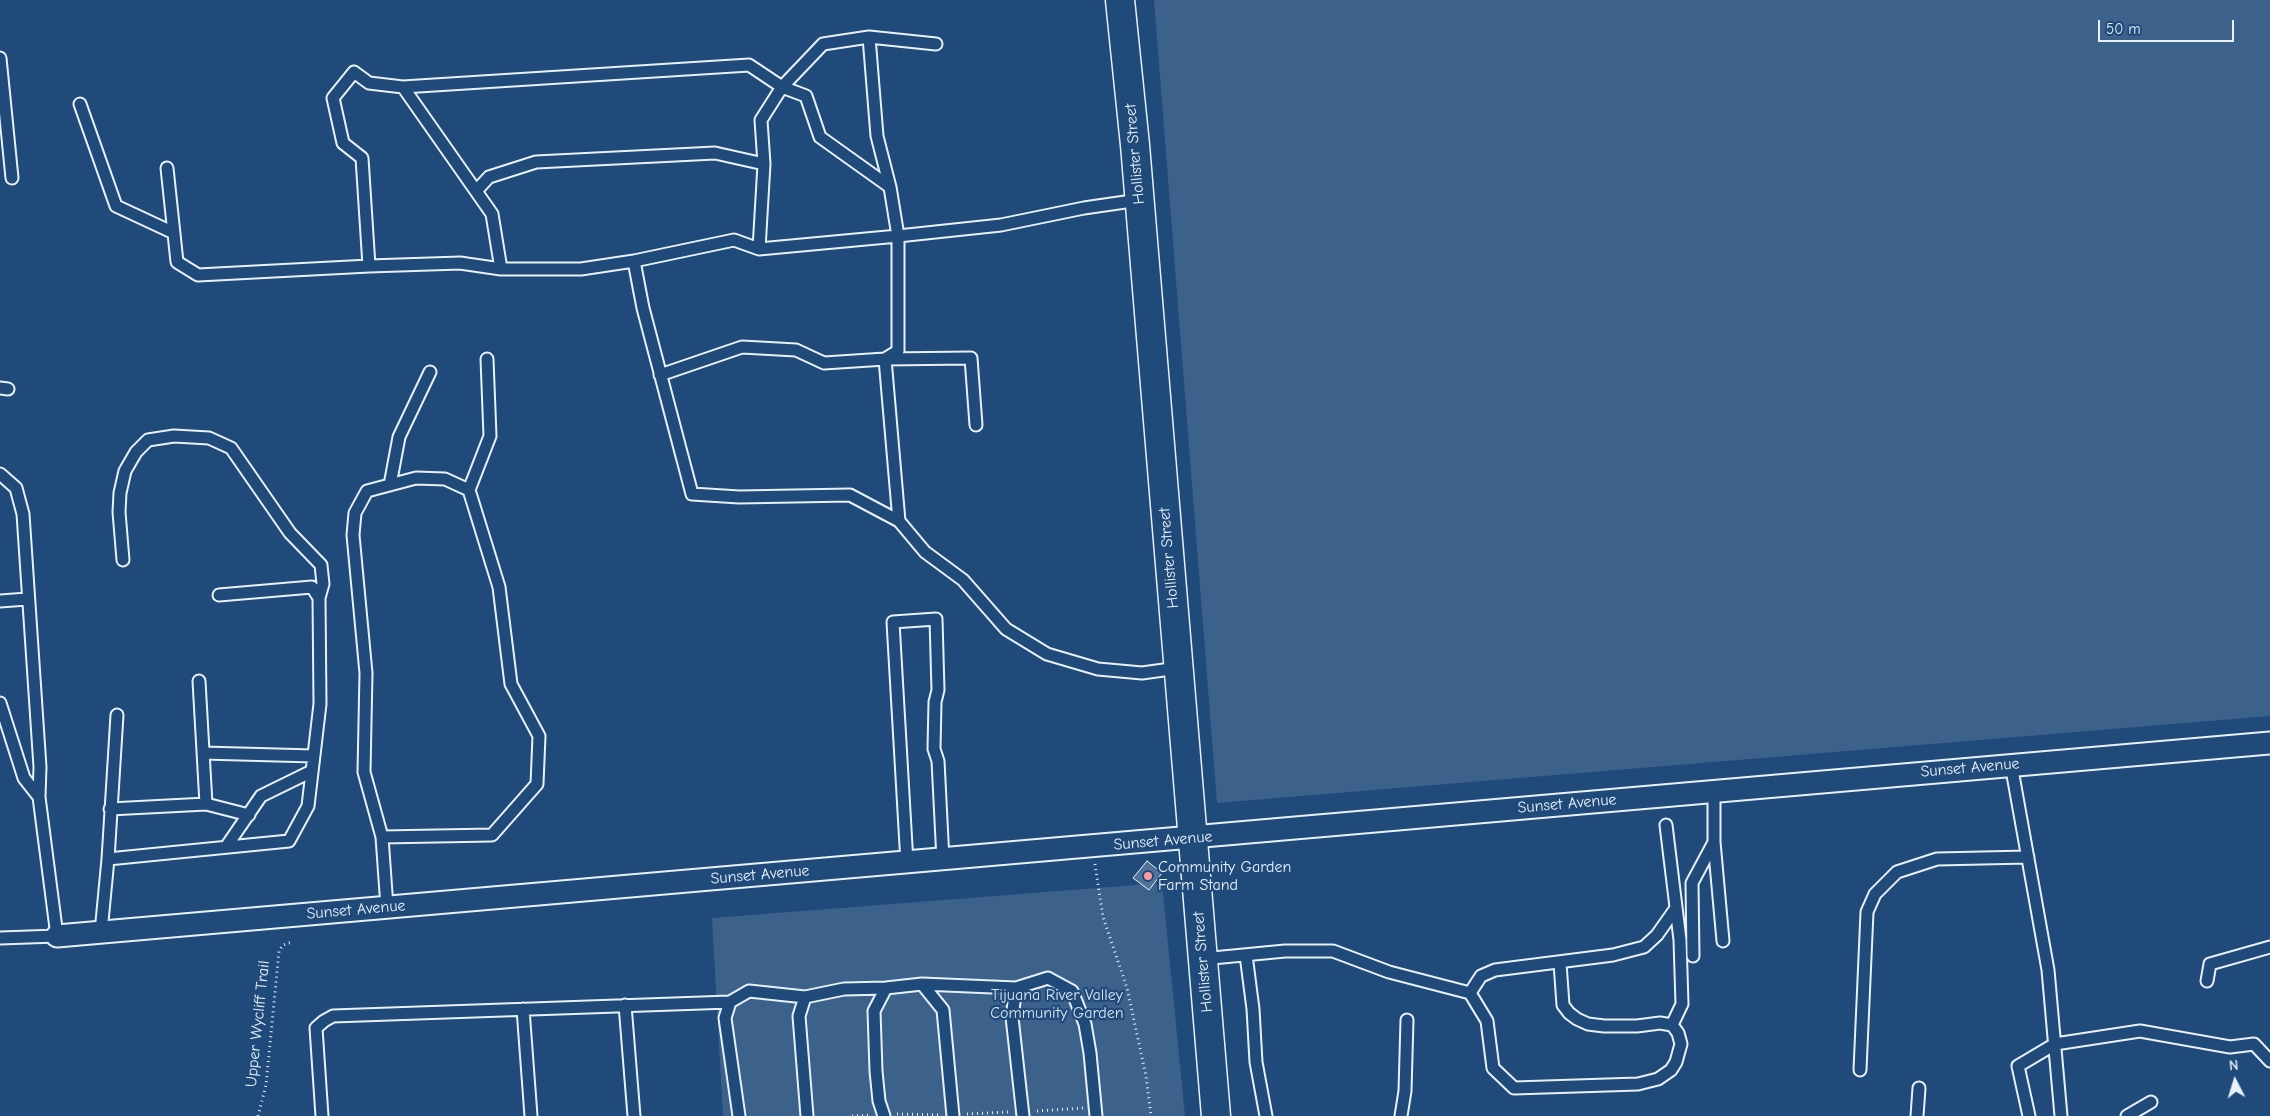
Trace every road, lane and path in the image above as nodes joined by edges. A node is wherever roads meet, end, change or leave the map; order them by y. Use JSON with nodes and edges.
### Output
{"nodes":[{"id":1,"x":1120,"y":0,"type":"edge"},
{"id":2,"x":870,"y":37,"type":"junction"},
{"id":3,"x":936,"y":44,"type":"dead end"},
{"id":4,"x":0,"y":58,"type":"edge"},
{"id":5,"x":782,"y":87,"type":"junction"},
{"id":6,"x":403,"y":88,"type":"junction"},
{"id":7,"x":80,"y":104,"type":"dead end"},
{"id":8,"x":764,"y":164,"type":"junction"},
{"id":9,"x":167,"y":168,"type":"dead end"},
{"id":10,"x":12,"y":178,"type":"dead end"},
{"id":11,"x":890,"y":187,"type":"junction"},
{"id":12,"x":477,"y":190,"type":"junction"},
{"id":13,"x":1139,"y":200,"type":"junction"},
{"id":14,"x":174,"y":234,"type":"junction"},
{"id":15,"x":898,"y":236,"type":"junction"},
{"id":16,"x":759,"y":249,"type":"junction"},
{"id":17,"x":634,"y":261,"type":"junction"},
{"id":18,"x":369,"y":266,"type":"junction"},
{"id":19,"x":501,"y":270,"type":"junction"},
{"id":20,"x":487,"y":359,"type":"dead end"},
{"id":21,"x":885,"y":359,"type":"junction"},
{"id":22,"x":430,"y":372,"type":"dead end"},
{"id":23,"x":660,"y":375,"type":"junction"},
{"id":24,"x":976,"y":425,"type":"dead end"},
{"id":25,"x":0,"y":474,"type":"edge"},
{"id":26,"x":390,"y":485,"type":"junction"},
{"id":27,"x":469,"y":490,"type":"junction"},
{"id":28,"x":899,"y":521,"type":"junction"},
{"id":29,"x":123,"y":560,"type":"dead end"},
{"id":30,"x":219,"y":595,"type":"dead end"},
{"id":31,"x":319,"y":598,"type":"junction"},
{"id":32,"x":27,"y":599,"type":"junction"},
{"id":33,"x":0,"y":601,"type":"edge"},
{"id":34,"x":1178,"y":668,"type":"junction"},
{"id":35,"x":199,"y":681,"type":"dead end"},
{"id":36,"x":0,"y":703,"type":"edge"},
{"id":37,"x":117,"y":716,"type":"dead end"},
{"id":38,"x":2270,"y":742,"type":"edge"},
{"id":39,"x":203,"y":754,"type":"junction"},
{"id":40,"x":314,"y":756,"type":"junction"},
{"id":41,"x":2011,"y":764,"type":"junction"},
{"id":42,"x":312,"y":771,"type":"junction"},
{"id":43,"x":1714,"y":791,"type":"junction"},
{"id":44,"x":39,"y":797,"type":"junction"},
{"id":45,"x":206,"y":804,"type":"junction"},
{"id":46,"x":110,"y":809,"type":"junction"},
{"id":47,"x":249,"y":815,"type":"junction"},
{"id":48,"x":1666,"y":825,"type":"dead end"},
{"id":49,"x":382,"y":837,"type":"junction"},
{"id":50,"x":1192,"y":838,"type":"junction"},
{"id":51,"x":1714,"y":842,"type":"junction"},
{"id":52,"x":226,"y":847,"type":"junction"},
{"id":53,"x":1094,"y":847,"type":"junction"},
{"id":54,"x":2028,"y":857,"type":"junction"},
{"id":55,"x":108,"y":860,"type":"junction"},
{"id":56,"x":943,"y":860,"type":"junction"},
{"id":57,"x":907,"y":863,"type":"junction"},
{"id":58,"x":387,"y":907,"type":"junction"},
{"id":59,"x":1676,"y":908,"type":"junction"},
{"id":60,"x":101,"y":932,"type":"junction"},
{"id":61,"x":57,"y":936,"type":"junction"},
{"id":62,"x":0,"y":938,"type":"edge"},
{"id":63,"x":1723,"y":941,"type":"dead end"},
{"id":64,"x":292,"y":942,"type":"dead end"},
{"id":65,"x":2270,"y":947,"type":"edge"},
{"id":66,"x":1246,"y":955,"type":"junction"},
{"id":67,"x":1692,"y":956,"type":"dead end"},
{"id":68,"x":1202,"y":958,"type":"junction"},
{"id":69,"x":1560,"y":963,"type":"junction"},
{"id":70,"x":2207,"y":981,"type":"dead end"},
{"id":71,"x":922,"y":984,"type":"junction"},
{"id":72,"x":886,"y":988,"type":"junction"},
{"id":73,"x":1016,"y":988,"type":"junction"},
{"id":74,"x":1470,"y":993,"type":"junction"},
{"id":75,"x":806,"y":997,"type":"junction"},
{"id":76,"x":730,"y":1002,"type":"junction"},
{"id":77,"x":625,"y":1005,"type":"junction"},
{"id":78,"x":523,"y":1010,"type":"junction"},
{"id":79,"x":1408,"y":1020,"type":"dead end"},
{"id":80,"x":1672,"y":1025,"type":"junction"},
{"id":81,"x":2055,"y":1044,"type":"junction"},
{"id":82,"x":2270,"y":1061,"type":"edge"},
{"id":83,"x":1860,"y":1070,"type":"dead end"},
{"id":84,"x":1920,"y":1088,"type":"dead end"},
{"id":85,"x":2151,"y":1102,"type":"dead end"},
{"id":86,"x":1096,"y":1112,"type":"edge"},
{"id":87,"x":1023,"y":1114,"type":"edge"},
{"id":88,"x":884,"y":1115,"type":"edge"},
{"id":89,"x":953,"y":1115,"type":"edge"},
{"id":90,"x":258,"y":1116,"type":"edge"},
{"id":91,"x":322,"y":1116,"type":"edge"},
{"id":92,"x":531,"y":1116,"type":"edge"},
{"id":93,"x":634,"y":1116,"type":"edge"},
{"id":94,"x":739,"y":1116,"type":"edge"},
{"id":95,"x":807,"y":1116,"type":"edge"},
{"id":96,"x":852,"y":1116,"type":"edge"},
{"id":97,"x":1151,"y":1116,"type":"edge"},
{"id":98,"x":1216,"y":1116,"type":"edge"},
{"id":99,"x":1266,"y":1116,"type":"edge"},
{"id":100,"x":1401,"y":1116,"type":"edge"},
{"id":101,"x":1917,"y":1116,"type":"edge"},
{"id":102,"x":2029,"y":1116,"type":"edge"},
{"id":103,"x":2061,"y":1116,"type":"edge"},
{"id":104,"x":2126,"y":1116,"type":"edge"}],
"edges":[{"from":1,"to":13,"type":"street","name":"Hollister Street"},
{"from":2,"to":3,"type":"lane"},
{"from":2,"to":5,"type":"lane"},
{"from":2,"to":11,"type":"lane"},
{"from":4,"to":10,"type":"lane"},
{"from":5,"to":6,"type":"lane"},
{"from":5,"to":8,"type":"lane"},
{"from":5,"to":11,"type":"lane"},
{"from":6,"to":12,"type":"lane"},
{"from":6,"to":18,"type":"lane"},
{"from":7,"to":14,"type":"lane"},
{"from":8,"to":12,"type":"lane"},
{"from":8,"to":16,"type":"lane"},
{"from":9,"to":14,"type":"lane"},
{"from":11,"to":15,"type":"lane"},
{"from":12,"to":19,"type":"lane"},
{"from":13,"to":15,"type":"lane"},
{"from":13,"to":34,"type":"street","name":"Hollister Street"},
{"from":14,"to":18,"type":"lane"},
{"from":15,"to":16,"type":"lane"},
{"from":15,"to":21,"type":"lane"},
{"from":16,"to":17,"type":"lane"},
{"from":17,"to":19,"type":"lane"},
{"from":17,"to":23,"type":"lane"},
{"from":18,"to":19,"type":"lane"},
{"from":20,"to":27,"type":"lane"},
{"from":21,"to":23,"type":"lane"},
{"from":21,"to":24,"type":"lane"},
{"from":21,"to":28,"type":"lane"},
{"from":22,"to":26,"type":"lane"},
{"from":23,"to":28,"type":"lane"},
{"from":25,"to":32,"type":"lane"},
{"from":26,"to":27,"type":"lane"},
{"from":26,"to":49,"type":"lane"},
{"from":27,"to":49,"type":"lane"},
{"from":28,"to":34,"type":"lane"},
{"from":29,"to":31,"type":"lane"},
{"from":30,"to":31,"type":"lane"},
{"from":31,"to":40,"type":"lane"},
{"from":32,"to":33,"type":"lane"},
{"from":32,"to":44,"type":"lane"},
{"from":34,"to":50,"type":"street","name":"Hollister Street"},
{"from":35,"to":39,"type":"lane"},
{"from":36,"to":44,"type":"lane"},
{"from":37,"to":46,"type":"lane"},
{"from":38,"to":41,"type":"street","name":"Sunset Avenue"},
{"from":39,"to":40,"type":"lane"},
{"from":39,"to":45,"type":"lane"},
{"from":40,"to":42,"type":"lane"},
{"from":41,"to":43,"type":"street","name":"Sunset Avenue"},
{"from":41,"to":54,"type":"lane"},
{"from":42,"to":47,"type":"lane"},
{"from":42,"to":52,"type":"lane"},
{"from":43,"to":50,"type":"street","name":"Sunset Avenue"},
{"from":43,"to":51,"type":"lane"},
{"from":44,"to":61,"type":"lane"},
{"from":45,"to":46,"type":"lane"},
{"from":45,"to":47,"type":"lane"},
{"from":46,"to":55,"type":"lane"},
{"from":47,"to":52,"type":"lane"},
{"from":48,"to":59,"type":"lane"},
{"from":49,"to":58,"type":"lane"},
{"from":50,"to":53,"type":"street","name":"Sunset Avenue"},
{"from":50,"to":68,"type":"street","name":"Hollister Street"},
{"from":51,"to":63,"type":"lane"},
{"from":51,"to":67,"type":"lane"},
{"from":52,"to":55,"type":"lane"},
{"from":53,"to":56,"type":"street","name":"Sunset Avenue"},
{"from":53,"to":97,"type":"path"},
{"from":54,"to":81,"type":"lane"},
{"from":54,"to":83,"type":"lane"},
{"from":55,"to":60,"type":"lane"},
{"from":56,"to":57,"type":"street","name":"Sunset Avenue"},
{"from":56,"to":57,"type":"lane"},
{"from":57,"to":58,"type":"street","name":"Sunset Avenue"},
{"from":58,"to":60,"type":"street","name":"Sunset Avenue"},
{"from":59,"to":69,"type":"lane"},
{"from":59,"to":80,"type":"lane"},
{"from":60,"to":61,"type":"street","name":"Sunset Avenue"},
{"from":61,"to":62,"type":"lane"},
{"from":64,"to":90,"type":"path","name":"Upper Wycliff Trail"},
{"from":65,"to":70,"type":"lane"},
{"from":66,"to":68,"type":"lane"},
{"from":66,"to":74,"type":"lane"},
{"from":66,"to":99,"type":"lane"},
{"from":68,"to":98,"type":"street","name":"Hollister Street"},
{"from":69,"to":74,"type":"lane"},
{"from":69,"to":80,"type":"lane"},
{"from":71,"to":72,"type":"lane"},
{"from":71,"to":73,"type":"lane"},
{"from":71,"to":89,"type":"lane"},
{"from":72,"to":75,"type":"lane"},
{"from":72,"to":88,"type":"lane"},
{"from":73,"to":86,"type":"lane"},
{"from":73,"to":87,"type":"lane"},
{"from":74,"to":80,"type":"lane"},
{"from":75,"to":76,"type":"lane"},
{"from":75,"to":95,"type":"lane"},
{"from":76,"to":77,"type":"lane"},
{"from":76,"to":94,"type":"lane"},
{"from":77,"to":78,"type":"lane"},
{"from":77,"to":93,"type":"lane"},
{"from":78,"to":91,"type":"lane"},
{"from":78,"to":92,"type":"lane"},
{"from":79,"to":100,"type":"lane"},
{"from":81,"to":82,"type":"lane"},
{"from":81,"to":102,"type":"lane"},
{"from":81,"to":103,"type":"lane"},
{"from":84,"to":101,"type":"lane"},
{"from":85,"to":104,"type":"lane"},
{"from":86,"to":87,"type":"path"},
{"from":87,"to":89,"type":"path"},
{"from":88,"to":89,"type":"path"},
{"from":88,"to":96,"type":"path"}]}
